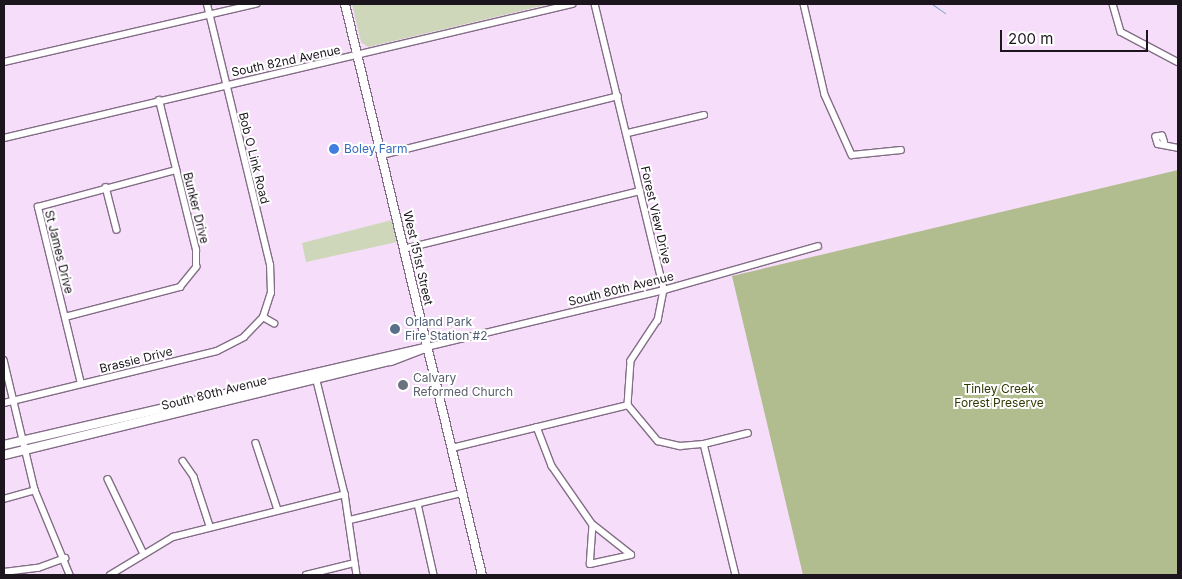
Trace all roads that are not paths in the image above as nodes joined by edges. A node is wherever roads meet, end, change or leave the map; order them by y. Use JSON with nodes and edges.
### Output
{"nodes":[{"id":1,"x":207,"y":4,"type":"edge"},
{"id":2,"x":256,"y":4,"type":"edge"},
{"id":3,"x":345,"y":4,"type":"edge"},
{"id":4,"x":572,"y":4,"type":"edge"},
{"id":5,"x":595,"y":4,"type":"edge"},
{"id":6,"x":804,"y":4,"type":"edge"},
{"id":7,"x":1113,"y":4,"type":"edge"},
{"id":8,"x":210,"y":15,"type":"junction"},
{"id":9,"x":358,"y":55,"type":"junction"},
{"id":10,"x":4,"y":62,"type":"edge"},
{"id":11,"x":1178,"y":62,"type":"edge"},
{"id":12,"x":226,"y":84,"type":"junction"},
{"id":13,"x":618,"y":96,"type":"junction"},
{"id":14,"x":160,"y":100,"type":"junction"},
{"id":15,"x":704,"y":115,"type":"dead end"},
{"id":16,"x":628,"y":133,"type":"junction"},
{"id":17,"x":4,"y":138,"type":"edge"},
{"id":18,"x":1164,"y":142,"type":"dead end"},
{"id":19,"x":1178,"y":148,"type":"edge"},
{"id":20,"x":901,"y":150,"type":"dead end"},
{"id":21,"x":382,"y":155,"type":"junction"},
{"id":22,"x":176,"y":170,"type":"junction"},
{"id":23,"x":106,"y":187,"type":"junction"},
{"id":24,"x":640,"y":191,"type":"junction"},
{"id":25,"x":117,"y":230,"type":"dead end"},
{"id":26,"x":818,"y":246,"type":"dead end"},
{"id":27,"x":404,"y":249,"type":"junction"},
{"id":28,"x":664,"y":290,"type":"junction"},
{"id":29,"x":65,"y":317,"type":"junction"},
{"id":30,"x":263,"y":317,"type":"junction"},
{"id":31,"x":274,"y":323,"type":"dead end"},
{"id":32,"x":427,"y":347,"type":"junction"},
{"id":33,"x":4,"y":360,"type":"edge"},
{"id":34,"x":316,"y":375,"type":"junction"},
{"id":35,"x":81,"y":384,"type":"junction"},
{"id":36,"x":14,"y":400,"type":"junction"},
{"id":37,"x":4,"y":403,"type":"edge"},
{"id":38,"x":628,"y":406,"type":"junction"},
{"id":39,"x":537,"y":427,"type":"junction"},
{"id":40,"x":748,"y":433,"type":"dead end"},
{"id":41,"x":23,"y":441,"type":"junction"},
{"id":42,"x":256,"y":443,"type":"dead end"},
{"id":43,"x":704,"y":444,"type":"junction"},
{"id":44,"x":4,"y":445,"type":"edge"},
{"id":45,"x":452,"y":448,"type":"junction"},
{"id":46,"x":25,"y":449,"type":"junction"},
{"id":47,"x":4,"y":454,"type":"edge"},
{"id":48,"x":182,"y":461,"type":"dead end"},
{"id":49,"x":108,"y":479,"type":"dead end"},
{"id":50,"x":35,"y":490,"type":"junction"},
{"id":51,"x":462,"y":493,"type":"junction"},
{"id":52,"x":345,"y":494,"type":"junction"},
{"id":53,"x":4,"y":499,"type":"edge"},
{"id":54,"x":418,"y":504,"type":"junction"},
{"id":55,"x":278,"y":510,"type":"junction"},
{"id":56,"x":350,"y":520,"type":"junction"},
{"id":57,"x":593,"y":525,"type":"junction"},
{"id":58,"x":210,"y":526,"type":"junction"},
{"id":59,"x":143,"y":552,"type":"junction"},
{"id":60,"x":65,"y":558,"type":"junction"},
{"id":61,"x":355,"y":563,"type":"junction"},
{"id":62,"x":4,"y":572,"type":"edge"},
{"id":63,"x":70,"y":575,"type":"edge"},
{"id":64,"x":110,"y":575,"type":"edge"},
{"id":65,"x":306,"y":575,"type":"edge"},
{"id":66,"x":357,"y":575,"type":"edge"},
{"id":67,"x":434,"y":575,"type":"edge"},
{"id":68,"x":482,"y":575,"type":"edge"},
{"id":69,"x":736,"y":575,"type":"edge"}],
"edges":[{"from":1,"to":8,"type":"street","name":"Bob O Link Road"},
{"from":2,"to":8,"type":"street"},
{"from":3,"to":9,"type":"street","name":"West 151st Street"},
{"from":4,"to":9,"type":"street","name":"South 82nd Avenue"},
{"from":5,"to":13,"type":"street","name":"Forest View Drive"},
{"from":6,"to":20,"type":"street"},
{"from":7,"to":11,"type":"street"},
{"from":8,"to":10,"type":"street"},
{"from":8,"to":12,"type":"street","name":"Bob O Link Road"},
{"from":9,"to":12,"type":"street","name":"South 82nd Avenue"},
{"from":9,"to":21,"type":"street","name":"West 151st Street"},
{"from":12,"to":14,"type":"street","name":"South 82nd Avenue"},
{"from":12,"to":30,"type":"street","name":"Bob O Link Road"},
{"from":13,"to":16,"type":"street","name":"Forest View Drive"},
{"from":13,"to":21,"type":"street"},
{"from":14,"to":17,"type":"street","name":"South 82nd Avenue"},
{"from":14,"to":22,"type":"street","name":"Bunker Drive"},
{"from":15,"to":16,"type":"street"},
{"from":16,"to":24,"type":"street","name":"Forest View Drive"},
{"from":18,"to":19,"type":"street"},
{"from":21,"to":27,"type":"street","name":"West 151st Street"},
{"from":22,"to":23,"type":"street","name":"St James Drive"},
{"from":22,"to":29,"type":"street","name":"Bunker Drive"},
{"from":23,"to":25,"type":"street"},
{"from":23,"to":29,"type":"street","name":"St James Drive"},
{"from":24,"to":27,"type":"street"},
{"from":24,"to":28,"type":"street","name":"Forest View Drive"},
{"from":26,"to":28,"type":"street","name":"South 80th Avenue"},
{"from":27,"to":32,"type":"street","name":"West 151st Street"},
{"from":28,"to":32,"type":"street","name":"South 80th Avenue"},
{"from":28,"to":38,"type":"street","name":"Forest View Drive"},
{"from":29,"to":35,"type":"street","name":"St James Drive"},
{"from":30,"to":31,"type":"street"},
{"from":30,"to":35,"type":"street","name":"Brassie Drive"},
{"from":32,"to":34,"type":"street","name":"South 80th Avenue"},
{"from":32,"to":45,"type":"street","name":"West 151st Street"},
{"from":33,"to":36,"type":"street"},
{"from":34,"to":41,"type":"street","name":"South 80th Avenue"},
{"from":34,"to":46,"type":"street","name":"South 80th Avenue"},
{"from":34,"to":52,"type":"street"},
{"from":35,"to":36,"type":"street","name":"Brassie Drive"},
{"from":36,"to":37,"type":"street","name":"Brassie Drive"},
{"from":36,"to":41,"type":"street"},
{"from":38,"to":39,"type":"street"},
{"from":38,"to":43,"type":"street"},
{"from":39,"to":45,"type":"street"},
{"from":39,"to":57,"type":"street"},
{"from":40,"to":43,"type":"street"},
{"from":41,"to":44,"type":"street","name":"South 80th Avenue"},
{"from":41,"to":46,"type":"street"},
{"from":42,"to":55,"type":"street"},
{"from":43,"to":69,"type":"street"},
{"from":45,"to":51,"type":"street","name":"West 151st Street"},
{"from":46,"to":47,"type":"street","name":"South 80th Avenue"},
{"from":46,"to":50,"type":"street"},
{"from":48,"to":58,"type":"street"},
{"from":49,"to":59,"type":"street"},
{"from":50,"to":53,"type":"street"},
{"from":50,"to":60,"type":"street"},
{"from":51,"to":54,"type":"street"},
{"from":51,"to":68,"type":"street","name":"West 151st Street"},
{"from":52,"to":55,"type":"street"},
{"from":52,"to":56,"type":"street"},
{"from":54,"to":56,"type":"street"},
{"from":54,"to":67,"type":"street"},
{"from":55,"to":58,"type":"street"},
{"from":56,"to":61,"type":"street"},
{"from":57,"to":57,"type":"street"},
{"from":58,"to":59,"type":"street"},
{"from":59,"to":64,"type":"street"},
{"from":60,"to":62,"type":"street"},
{"from":60,"to":63,"type":"street"},
{"from":61,"to":65,"type":"street"},
{"from":61,"to":66,"type":"street"}]}
